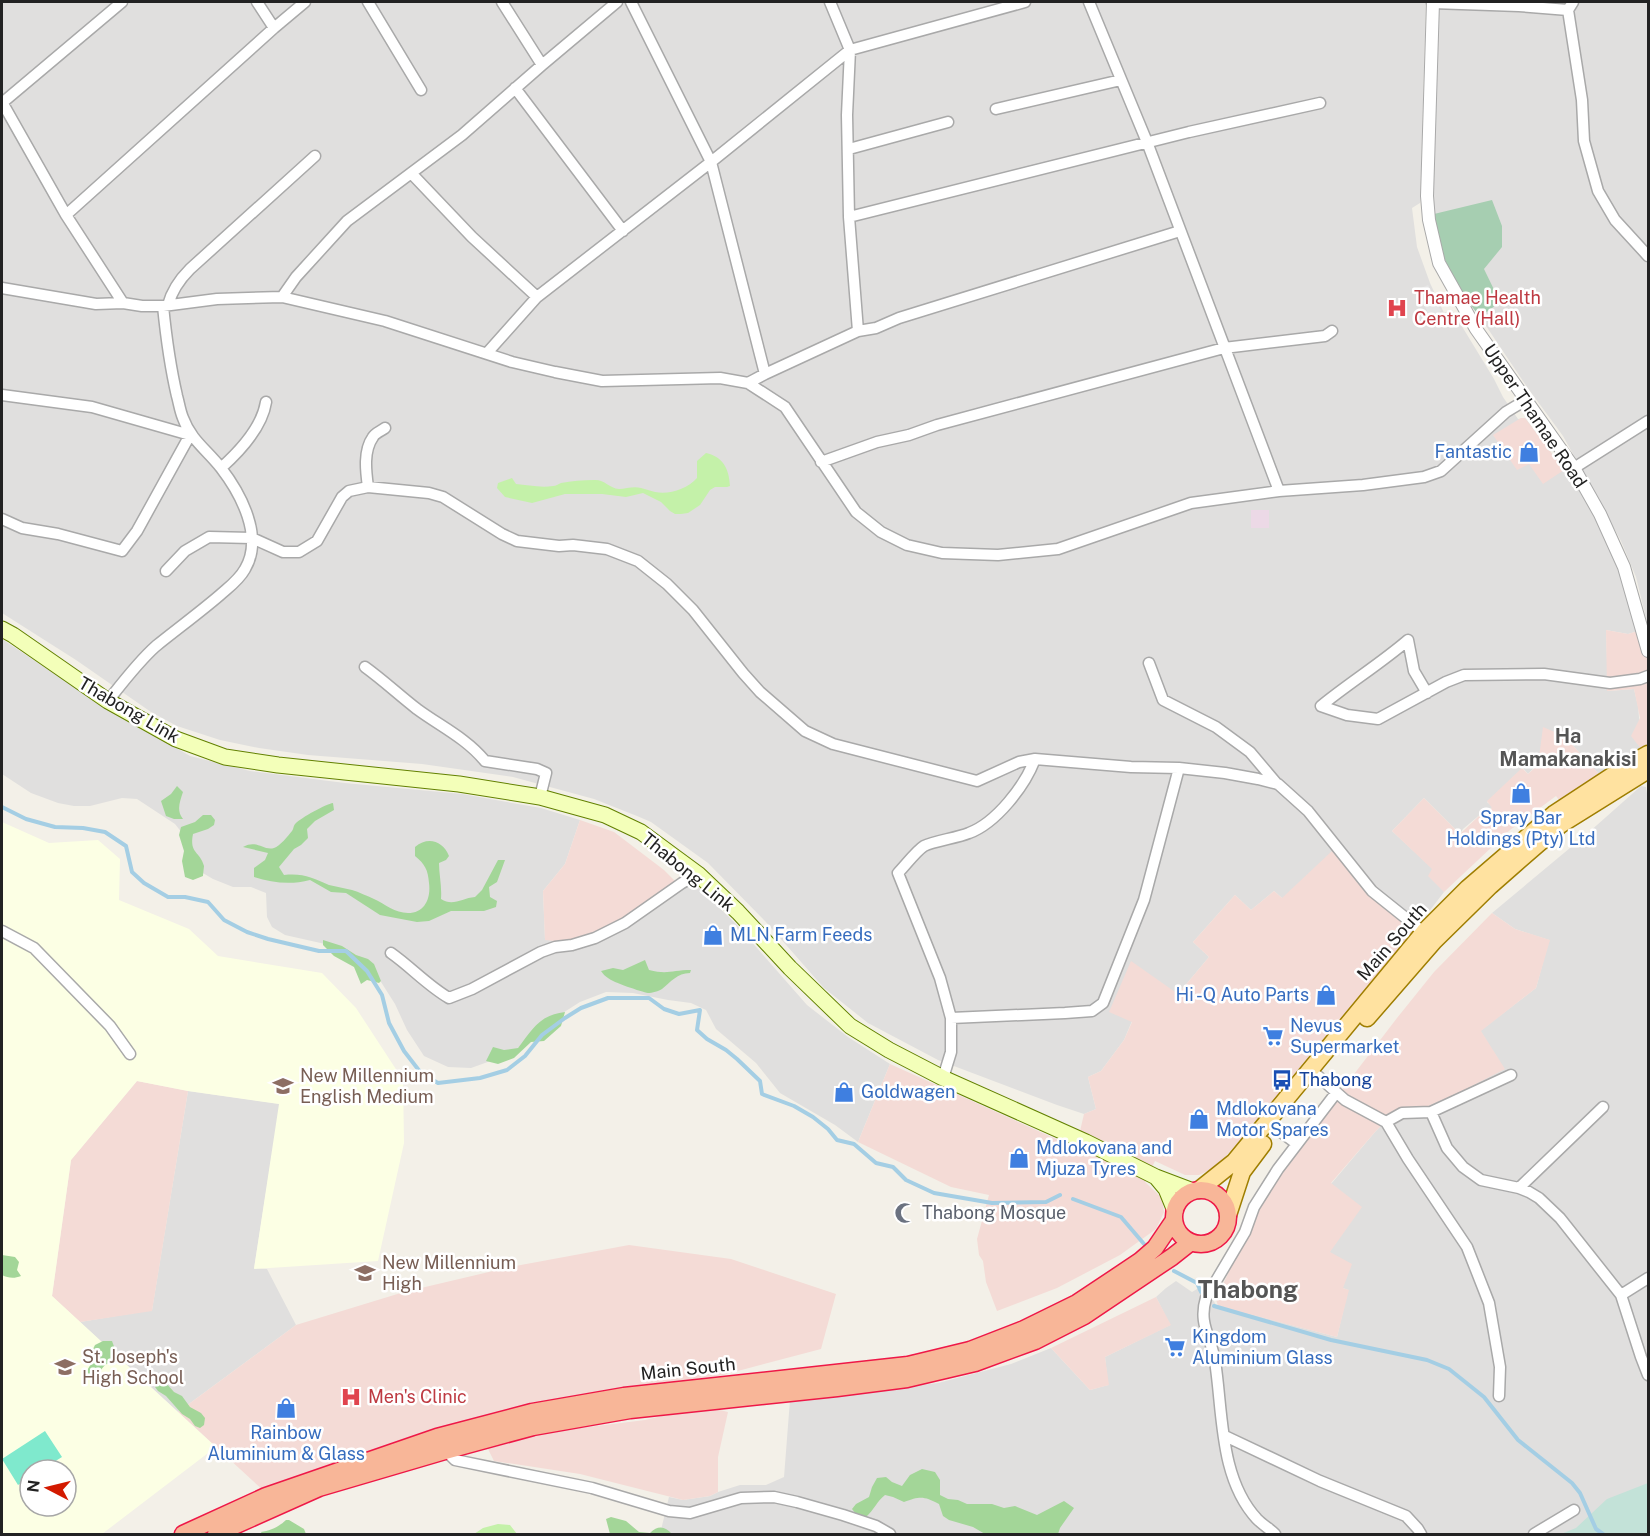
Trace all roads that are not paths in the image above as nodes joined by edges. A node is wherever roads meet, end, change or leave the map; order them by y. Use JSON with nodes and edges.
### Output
{"nodes":[{"id":1,"x":122,"y":2,"type":"edge"},
{"id":2,"x":257,"y":2,"type":"edge"},
{"id":3,"x":305,"y":2,"type":"edge"},
{"id":4,"x":368,"y":2,"type":"edge"},
{"id":5,"x":502,"y":2,"type":"edge"},
{"id":6,"x":617,"y":2,"type":"edge"},
{"id":7,"x":631,"y":2,"type":"edge"},
{"id":8,"x":830,"y":2,"type":"edge"},
{"id":9,"x":1024,"y":2,"type":"edge"},
{"id":10,"x":1089,"y":2,"type":"edge"},
{"id":11,"x":1433,"y":2,"type":"edge"},
{"id":12,"x":1570,"y":6,"type":"edge"},
{"id":13,"x":274,"y":28,"type":"junction"},
{"id":14,"x":850,"y":50,"type":"junction"},
{"id":15,"x":542,"y":65,"type":"junction"},
{"id":16,"x":1121,"y":80,"type":"junction"},
{"id":17,"x":515,"y":88,"type":"junction"},
{"id":18,"x":421,"y":90,"type":"dead end"},
{"id":19,"x":2,"y":103,"type":"edge"},
{"id":20,"x":1320,"y":103,"type":"dead end"},
{"id":21,"x":996,"y":109,"type":"dead end"},
{"id":22,"x":948,"y":122,"type":"dead end"},
{"id":23,"x":1148,"y":142,"type":"junction"},
{"id":24,"x":849,"y":149,"type":"junction"},
{"id":25,"x":315,"y":156,"type":"dead end"},
{"id":26,"x":711,"y":162,"type":"junction"},
{"id":27,"x":411,"y":173,"type":"junction"},
{"id":28,"x":66,"y":215,"type":"junction"},
{"id":29,"x":849,"y":217,"type":"junction"},
{"id":30,"x":623,"y":231,"type":"junction"},
{"id":31,"x":1180,"y":231,"type":"junction"},
{"id":32,"x":1648,"y":256,"type":"edge"},
{"id":33,"x":2,"y":288,"type":"edge"},
{"id":34,"x":282,"y":297,"type":"junction"},
{"id":35,"x":537,"y":297,"type":"junction"},
{"id":36,"x":123,"y":303,"type":"junction"},
{"id":37,"x":166,"y":305,"type":"junction"},
{"id":38,"x":1332,"y":331,"type":"dead end"},
{"id":39,"x":858,"y":332,"type":"junction"},
{"id":40,"x":1224,"y":348,"type":"junction"},
{"id":41,"x":487,"y":353,"type":"junction"},
{"id":42,"x":765,"y":374,"type":"junction"},
{"id":43,"x":748,"y":383,"type":"junction"},
{"id":44,"x":2,"y":395,"type":"edge"},
{"id":45,"x":1526,"y":400,"type":"junction"},
{"id":46,"x":266,"y":402,"type":"dead end"},
{"id":47,"x":1648,"y":421,"type":"edge"},
{"id":48,"x":385,"y":428,"type":"dead end"},
{"id":49,"x":190,"y":435,"type":"junction"},
{"id":50,"x":821,"y":462,"type":"junction"},
{"id":51,"x":221,"y":468,"type":"junction"},
{"id":52,"x":1574,"y":468,"type":"junction"},
{"id":53,"x":368,"y":487,"type":"junction"},
{"id":54,"x":1279,"y":490,"type":"junction"},
{"id":55,"x":2,"y":519,"type":"edge"},
{"id":56,"x":252,"y":538,"type":"junction"},
{"id":57,"x":166,"y":571,"type":"dead end"},
{"id":58,"x":2,"y":629,"type":"edge"},
{"id":59,"x":1648,"y":651,"type":"edge"},
{"id":60,"x":1149,"y":663,"type":"dead end"},
{"id":61,"x":365,"y":667,"type":"dead end"},
{"id":62,"x":1648,"y":676,"type":"edge"},
{"id":63,"x":1427,"y":693,"type":"junction"},
{"id":64,"x":108,"y":701,"type":"junction"},
{"id":65,"x":1648,"y":754,"type":"edge"},
{"id":66,"x":1035,"y":759,"type":"junction"},
{"id":67,"x":1179,"y":768,"type":"junction"},
{"id":68,"x":1648,"y":770,"type":"edge"},
{"id":69,"x":1278,"y":784,"type":"junction"},
{"id":70,"x":540,"y":797,"type":"junction"},
{"id":71,"x":698,"y":874,"type":"junction"},
{"id":72,"x":2,"y":931,"type":"edge"},
{"id":73,"x":1429,"y":937,"type":"junction"},
{"id":74,"x":391,"y":953,"type":"dead end"},
{"id":75,"x":951,"y":1018,"type":"junction"},
{"id":76,"x":130,"y":1054,"type":"dead end"},
{"id":77,"x":1511,"y":1075,"type":"dead end"},
{"id":78,"x":1318,"y":1076,"type":"junction"},
{"id":79,"x":943,"y":1078,"type":"junction"},
{"id":80,"x":1336,"y":1092,"type":"junction"},
{"id":81,"x":1603,"y":1107,"type":"dead end"},
{"id":82,"x":1431,"y":1112,"type":"junction"},
{"id":83,"x":1386,"y":1122,"type":"junction"},
{"id":84,"x":1276,"y":1128,"type":"junction"},
{"id":85,"x":1297,"y":1144,"type":"junction"},
{"id":86,"x":1156,"y":1177,"type":"junction"},
{"id":87,"x":1519,"y":1188,"type":"junction"},
{"id":88,"x":1196,"y":1190,"type":"junction"},
{"id":89,"x":1174,"y":1215,"type":"junction"},
{"id":90,"x":1228,"y":1215,"type":"junction"},
{"id":91,"x":1191,"y":1242,"type":"junction"},
{"id":92,"x":1648,"y":1278,"type":"edge"},
{"id":93,"x":1621,"y":1295,"type":"junction"},
{"id":94,"x":1648,"y":1375,"type":"edge"},
{"id":95,"x":1499,"y":1396,"type":"dead end"},
{"id":96,"x":1225,"y":1436,"type":"junction"},
{"id":97,"x":441,"y":1444,"type":"junction"},
{"id":98,"x":1574,"y":1510,"type":"dead end"},
{"id":99,"x":183,"y":1534,"type":"edge"},
{"id":100,"x":216,"y":1534,"type":"edge"},
{"id":101,"x":890,"y":1534,"type":"edge"},
{"id":102,"x":1275,"y":1534,"type":"edge"},
{"id":103,"x":1421,"y":1534,"type":"edge"},
{"id":104,"x":1534,"y":1534,"type":"edge"}],
"edges":[{"from":1,"to":19,"type":"street"},
{"from":2,"to":13,"type":"street"},
{"from":3,"to":13,"type":"street"},
{"from":4,"to":18,"type":"street"},
{"from":5,"to":15,"type":"street"},
{"from":6,"to":15,"type":"street"},
{"from":7,"to":26,"type":"street"},
{"from":8,"to":14,"type":"street"},
{"from":9,"to":14,"type":"street"},
{"from":10,"to":16,"type":"street"},
{"from":11,"to":12,"type":"street"},
{"from":11,"to":45,"type":"street","name":"Upper Thamae Road"},
{"from":12,"to":32,"type":"street"},
{"from":13,"to":28,"type":"street"},
{"from":14,"to":24,"type":"street"},
{"from":14,"to":26,"type":"street"},
{"from":15,"to":17,"type":"street"},
{"from":16,"to":21,"type":"street"},
{"from":16,"to":23,"type":"street"},
{"from":17,"to":27,"type":"street"},
{"from":17,"to":30,"type":"street"},
{"from":19,"to":28,"type":"street"},
{"from":20,"to":23,"type":"street"},
{"from":22,"to":24,"type":"street"},
{"from":23,"to":29,"type":"street"},
{"from":23,"to":31,"type":"street"},
{"from":24,"to":29,"type":"street"},
{"from":25,"to":37,"type":"street"},
{"from":26,"to":30,"type":"street"},
{"from":26,"to":42,"type":"street"},
{"from":27,"to":34,"type":"street"},
{"from":27,"to":35,"type":"street"},
{"from":28,"to":36,"type":"street"},
{"from":29,"to":39,"type":"street"},
{"from":30,"to":35,"type":"street"},
{"from":31,"to":39,"type":"street"},
{"from":31,"to":40,"type":"street"},
{"from":33,"to":36,"type":"street"},
{"from":34,"to":37,"type":"street"},
{"from":34,"to":41,"type":"street"},
{"from":35,"to":41,"type":"street"},
{"from":36,"to":37,"type":"street"},
{"from":37,"to":49,"type":"street"},
{"from":38,"to":40,"type":"street"},
{"from":39,"to":42,"type":"street"},
{"from":40,"to":50,"type":"street"},
{"from":40,"to":54,"type":"street"},
{"from":41,"to":43,"type":"street"},
{"from":42,"to":43,"type":"street"},
{"from":43,"to":50,"type":"street"},
{"from":44,"to":49,"type":"street"},
{"from":45,"to":52,"type":"street","name":"Upper Thamae Road"},
{"from":45,"to":54,"type":"street"},
{"from":46,"to":51,"type":"street"},
{"from":47,"to":52,"type":"street"},
{"from":48,"to":53,"type":"street"},
{"from":49,"to":51,"type":"street"},
{"from":49,"to":55,"type":"street"},
{"from":50,"to":54,"type":"street"},
{"from":51,"to":56,"type":"street"},
{"from":52,"to":59,"type":"street","name":"Upper Thamae Road"},
{"from":53,"to":56,"type":"street"},
{"from":53,"to":66,"type":"street"},
{"from":56,"to":57,"type":"street"},
{"from":56,"to":64,"type":"street"},
{"from":58,"to":64,"type":"main road","name":"Thabong Link"},
{"from":60,"to":69,"type":"street"},
{"from":61,"to":70,"type":"street"},
{"from":62,"to":63,"type":"street"},
{"from":63,"to":63,"type":"street"},
{"from":64,"to":70,"type":"main road","name":"Thabong Link"},
{"from":65,"to":73,"type":"main road","name":"Main South"},
{"from":66,"to":67,"type":"street"},
{"from":66,"to":75,"type":"street"},
{"from":67,"to":69,"type":"street"},
{"from":67,"to":75,"type":"street"},
{"from":68,"to":73,"type":"main road","name":"Main South"},
{"from":69,"to":73,"type":"street"},
{"from":70,"to":71,"type":"main road","name":"Thabong Link"},
{"from":71,"to":74,"type":"street"},
{"from":71,"to":79,"type":"main road","name":"Thabong Link"},
{"from":72,"to":76,"type":"street"},
{"from":73,"to":78,"type":"main road","name":"Main South"},
{"from":73,"to":88,"type":"main road","name":"Main South"},
{"from":75,"to":79,"type":"street"},
{"from":77,"to":82,"type":"street"},
{"from":78,"to":80,"type":"street"},
{"from":78,"to":84,"type":"main road","name":"Main South"},
{"from":79,"to":86,"type":"main road","name":"Thabong Link"},
{"from":80,"to":83,"type":"street"},
{"from":80,"to":85,"type":"street"},
{"from":81,"to":87,"type":"street"},
{"from":82,"to":83,"type":"street"},
{"from":82,"to":87,"type":"street"},
{"from":83,"to":95,"type":"street"},
{"from":84,"to":85,"type":"street"},
{"from":84,"to":90,"type":"main road","name":"Main South"},
{"from":85,"to":96,"type":"street"},
{"from":86,"to":88,"type":"main road","name":"Thabong Link"},
{"from":86,"to":89,"type":"main road"},
{"from":87,"to":93,"type":"street"},
{"from":88,"to":89,"type":"highway","name":"Main South"},
{"from":88,"to":90,"type":"highway"},
{"from":89,"to":91,"type":"highway"},
{"from":89,"to":97,"type":"highway","name":"Main South"},
{"from":90,"to":91,"type":"highway","name":"Main South"},
{"from":91,"to":97,"type":"highway","name":"Main South"},
{"from":92,"to":93,"type":"street"},
{"from":93,"to":94,"type":"street"},
{"from":96,"to":102,"type":"street"},
{"from":96,"to":103,"type":"street"},
{"from":97,"to":99,"type":"highway","name":"Main South"},
{"from":97,"to":100,"type":"highway","name":"Main South"},
{"from":97,"to":101,"type":"street"},
{"from":98,"to":104,"type":"street"}]}
